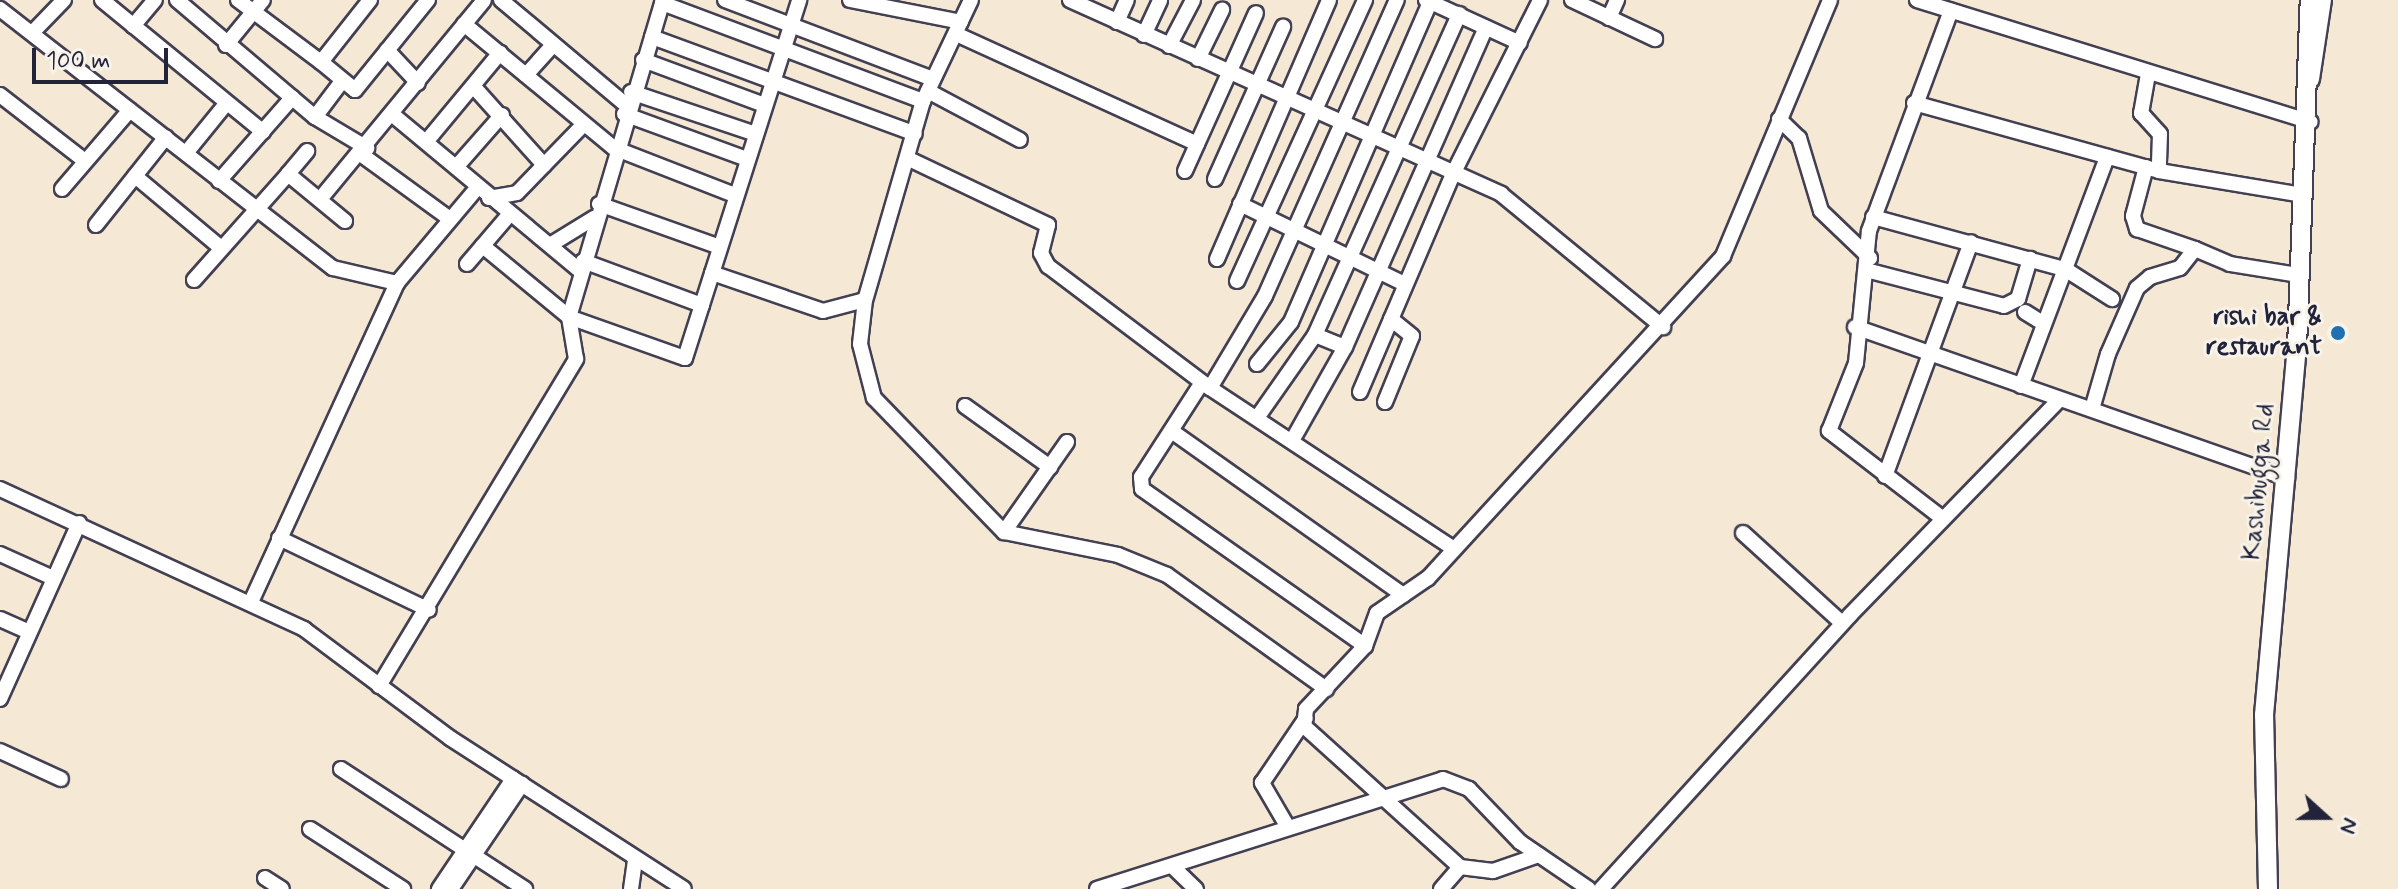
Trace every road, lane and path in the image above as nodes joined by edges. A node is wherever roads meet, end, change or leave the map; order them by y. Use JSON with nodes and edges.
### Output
{"nodes":[{"id":1,"x":64,"y":0,"type":"edge"},
{"id":2,"x":102,"y":0,"type":"edge"},
{"id":3,"x":155,"y":0,"type":"edge"},
{"id":4,"x":177,"y":0,"type":"edge"},
{"id":5,"x":238,"y":0,"type":"edge"},
{"id":6,"x":263,"y":0,"type":"edge"},
{"id":7,"x":370,"y":0,"type":"edge"},
{"id":8,"x":428,"y":0,"type":"edge"},
{"id":9,"x":484,"y":0,"type":"edge"},
{"id":10,"x":501,"y":0,"type":"edge"},
{"id":11,"x":725,"y":0,"type":"edge"},
{"id":12,"x":799,"y":0,"type":"edge"},
{"id":13,"x":850,"y":0,"type":"edge"},
{"id":14,"x":971,"y":0,"type":"edge"},
{"id":15,"x":1070,"y":0,"type":"edge"},
{"id":16,"x":1127,"y":0,"type":"edge"},
{"id":17,"x":1160,"y":0,"type":"edge"},
{"id":18,"x":1193,"y":0,"type":"edge"},
{"id":19,"x":1329,"y":0,"type":"edge"},
{"id":20,"x":1365,"y":0,"type":"edge"},
{"id":21,"x":1397,"y":0,"type":"edge"},
{"id":22,"x":1540,"y":0,"type":"edge"},
{"id":23,"x":1572,"y":0,"type":"edge"},
{"id":24,"x":1617,"y":0,"type":"edge"},
{"id":25,"x":1830,"y":0,"type":"edge"},
{"id":26,"x":1917,"y":0,"type":"edge"},
{"id":27,"x":2310,"y":0,"type":"edge"},
{"id":28,"x":2322,"y":0,"type":"edge"},
{"id":29,"x":1429,"y":1,"type":"edge"},
{"id":30,"x":662,"y":2,"type":"edge"},
{"id":31,"x":1097,"y":6,"type":"edge"},
{"id":32,"x":0,"y":9,"type":"edge"},
{"id":33,"x":1222,"y":10,"type":"dead end"},
{"id":34,"x":1951,"y":11,"type":"junction"},
{"id":35,"x":254,"y":13,"type":"junction"},
{"id":36,"x":1256,"y":13,"type":"dead end"},
{"id":37,"x":1459,"y":14,"type":"junction"},
{"id":38,"x":1609,"y":18,"type":"junction"},
{"id":39,"x":1117,"y":22,"type":"junction"},
{"id":40,"x":792,"y":23,"type":"junction"},
{"id":41,"x":464,"y":24,"type":"junction"},
{"id":42,"x":133,"y":26,"type":"junction"},
{"id":43,"x":1283,"y":27,"type":"dead end"},
{"id":44,"x":958,"y":28,"type":"junction"},
{"id":45,"x":1486,"y":28,"type":"junction"},
{"id":46,"x":32,"y":33,"type":"junction"},
{"id":47,"x":1144,"y":35,"type":"junction"},
{"id":48,"x":652,"y":37,"type":"junction"},
{"id":49,"x":1655,"y":39,"type":"dead end"},
{"id":50,"x":1520,"y":43,"type":"junction"},
{"id":51,"x":226,"y":45,"type":"junction"},
{"id":52,"x":553,"y":45,"type":"junction"},
{"id":53,"x":1169,"y":46,"type":"junction"},
{"id":54,"x":783,"y":48,"type":"junction"},
{"id":55,"x":387,"y":50,"type":"junction"},
{"id":56,"x":500,"y":53,"type":"junction"},
{"id":57,"x":1198,"y":59,"type":"junction"},
{"id":58,"x":643,"y":60,"type":"junction"},
{"id":59,"x":321,"y":62,"type":"junction"},
{"id":60,"x":1229,"y":74,"type":"junction"},
{"id":61,"x":2148,"y":74,"type":"junction"},
{"id":62,"x":526,"y":75,"type":"junction"},
{"id":63,"x":774,"y":79,"type":"junction"},
{"id":64,"x":2310,"y":79,"type":"junction"},
{"id":65,"x":343,"y":80,"type":"junction"},
{"id":66,"x":418,"y":83,"type":"junction"},
{"id":67,"x":474,"y":87,"type":"junction"},
{"id":68,"x":1258,"y":87,"type":"junction"},
{"id":69,"x":928,"y":90,"type":"junction"},
{"id":70,"x":0,"y":95,"type":"edge"},
{"id":71,"x":292,"y":98,"type":"junction"},
{"id":72,"x":1285,"y":98,"type":"junction"},
{"id":73,"x":1914,"y":103,"type":"junction"},
{"id":74,"x":226,"y":104,"type":"junction"},
{"id":75,"x":627,"y":104,"type":"junction"},
{"id":76,"x":762,"y":104,"type":"junction"},
{"id":77,"x":130,"y":110,"type":"junction"},
{"id":78,"x":1315,"y":110,"type":"junction"},
{"id":79,"x":393,"y":115,"type":"junction"},
{"id":80,"x":502,"y":115,"type":"junction"},
{"id":81,"x":315,"y":117,"type":"junction"},
{"id":82,"x":1779,"y":119,"type":"junction"},
{"id":83,"x":2310,"y":122,"type":"junction"},
{"id":84,"x":1343,"y":123,"type":"junction"},
{"id":85,"x":583,"y":125,"type":"junction"},
{"id":86,"x":263,"y":132,"type":"junction"},
{"id":87,"x":753,"y":133,"type":"junction"},
{"id":88,"x":915,"y":134,"type":"junction"},
{"id":89,"x":1370,"y":136,"type":"junction"},
{"id":90,"x":166,"y":137,"type":"junction"},
{"id":91,"x":1020,"y":140,"type":"dead end"},
{"id":92,"x":426,"y":142,"type":"junction"},
{"id":93,"x":1197,"y":144,"type":"junction"},
{"id":94,"x":1399,"y":146,"type":"junction"},
{"id":95,"x":614,"y":148,"type":"junction"},
{"id":96,"x":307,"y":151,"type":"dead end"},
{"id":97,"x":364,"y":152,"type":"junction"},
{"id":98,"x":186,"y":153,"type":"junction"},
{"id":99,"x":2107,"y":157,"type":"junction"},
{"id":100,"x":744,"y":158,"type":"junction"},
{"id":101,"x":909,"y":159,"type":"junction"},
{"id":102,"x":1426,"y":159,"type":"junction"},
{"id":103,"x":85,"y":161,"type":"junction"},
{"id":104,"x":544,"y":165,"type":"junction"},
{"id":105,"x":457,"y":166,"type":"junction"},
{"id":106,"x":2152,"y":169,"type":"junction"},
{"id":107,"x":1185,"y":171,"type":"dead end"},
{"id":108,"x":1454,"y":172,"type":"junction"},
{"id":109,"x":288,"y":174,"type":"junction"},
{"id":110,"x":135,"y":176,"type":"junction"},
{"id":111,"x":1215,"y":179,"type":"dead end"},
{"id":112,"x":219,"y":181,"type":"junction"},
{"id":113,"x":477,"y":188,"type":"junction"},
{"id":114,"x":62,"y":189,"type":"dead end"},
{"id":115,"x":732,"y":194,"type":"junction"},
{"id":116,"x":2302,"y":195,"type":"junction"},
{"id":117,"x":321,"y":198,"type":"junction"},
{"id":118,"x":489,"y":198,"type":"junction"},
{"id":119,"x":1240,"y":204,"type":"junction"},
{"id":120,"x":254,"y":211,"type":"junction"},
{"id":121,"x":596,"y":211,"type":"junction"},
{"id":122,"x":509,"y":215,"type":"junction"},
{"id":123,"x":1873,"y":217,"type":"junction"},
{"id":124,"x":450,"y":219,"type":"junction"},
{"id":125,"x":1265,"y":219,"type":"junction"},
{"id":126,"x":345,"y":221,"type":"dead end"},
{"id":127,"x":96,"y":225,"type":"dead end"},
{"id":128,"x":1294,"y":235,"type":"junction"},
{"id":129,"x":1971,"y":242,"type":"junction"},
{"id":130,"x":550,"y":245,"type":"junction"},
{"id":131,"x":483,"y":246,"type":"junction"},
{"id":132,"x":720,"y":247,"type":"junction"},
{"id":133,"x":1322,"y":247,"type":"junction"},
{"id":134,"x":221,"y":248,"type":"junction"},
{"id":135,"x":2195,"y":249,"type":"junction"},
{"id":136,"x":1217,"y":259,"type":"dead end"},
{"id":137,"x":2030,"y":259,"type":"junction"},
{"id":138,"x":1349,"y":260,"type":"junction"},
{"id":139,"x":467,"y":264,"type":"dead end"},
{"id":140,"x":1870,"y":265,"type":"junction"},
{"id":141,"x":581,"y":266,"type":"junction"},
{"id":142,"x":2065,"y":269,"type":"junction"},
{"id":143,"x":1377,"y":272,"type":"junction"},
{"id":144,"x":712,"y":273,"type":"junction"},
{"id":145,"x":2298,"y":275,"type":"junction"},
{"id":146,"x":194,"y":280,"type":"dead end"},
{"id":147,"x":1237,"y":281,"type":"dead end"},
{"id":148,"x":397,"y":283,"type":"junction"},
{"id":149,"x":1405,"y":284,"type":"junction"},
{"id":150,"x":1954,"y":292,"type":"junction"},
{"id":151,"x":2112,"y":299,"type":"dead end"},
{"id":152,"x":865,"y":300,"type":"junction"},
{"id":153,"x":702,"y":305,"type":"junction"},
{"id":154,"x":2025,"y":312,"type":"dead end"},
{"id":155,"x":569,"y":317,"type":"junction"},
{"id":156,"x":1391,"y":319,"type":"junction"},
{"id":157,"x":2044,"y":324,"type":"junction"},
{"id":158,"x":1663,"y":327,"type":"junction"},
{"id":159,"x":1855,"y":327,"type":"junction"},
{"id":160,"x":1315,"y":335,"type":"junction"},
{"id":161,"x":1345,"y":347,"type":"junction"},
{"id":162,"x":1932,"y":354,"type":"junction"},
{"id":163,"x":1257,"y":364,"type":"dead end"},
{"id":164,"x":1205,"y":386,"type":"junction"},
{"id":165,"x":2021,"y":386,"type":"junction"},
{"id":166,"x":1360,"y":392,"type":"dead end"},
{"id":167,"x":2059,"y":400,"type":"junction"},
{"id":168,"x":1385,"y":402,"type":"dead end"},
{"id":169,"x":965,"y":406,"type":"dead end"},
{"id":170,"x":2092,"y":409,"type":"junction"},
{"id":171,"x":1259,"y":415,"type":"junction"},
{"id":172,"x":1173,"y":432,"type":"junction"},
{"id":173,"x":1293,"y":439,"type":"junction"},
{"id":174,"x":1067,"y":442,"type":"dead end"},
{"id":175,"x":1050,"y":467,"type":"junction"},
{"id":176,"x":1885,"y":476,"type":"junction"},
{"id":177,"x":2287,"y":478,"type":"junction"},
{"id":178,"x":0,"y":489,"type":"edge"},
{"id":179,"x":1942,"y":518,"type":"junction"},
{"id":180,"x":79,"y":523,"type":"junction"},
{"id":181,"x":1004,"y":532,"type":"junction"},
{"id":182,"x":1743,"y":533,"type":"dead end"},
{"id":183,"x":279,"y":538,"type":"junction"},
{"id":184,"x":1454,"y":549,"type":"junction"},
{"id":185,"x":0,"y":554,"type":"edge"},
{"id":186,"x":53,"y":578,"type":"junction"},
{"id":187,"x":1403,"y":595,"type":"junction"},
{"id":188,"x":251,"y":602,"type":"junction"},
{"id":189,"x":429,"y":610,"type":"junction"},
{"id":190,"x":0,"y":619,"type":"edge"},
{"id":191,"x":1842,"y":623,"type":"junction"},
{"id":192,"x":29,"y":632,"type":"junction"},
{"id":193,"x":1365,"y":646,"type":"junction"},
{"id":194,"x":3,"y":683,"type":"edge"},
{"id":195,"x":379,"y":686,"type":"junction"},
{"id":196,"x":1326,"y":689,"type":"junction"},
{"id":197,"x":0,"y":699,"type":"edge"},
{"id":198,"x":1306,"y":717,"type":"junction"},
{"id":199,"x":0,"y":751,"type":"edge"},
{"id":200,"x":341,"y":769,"type":"dead end"},
{"id":201,"x":61,"y":779,"type":"dead end"},
{"id":202,"x":518,"y":782,"type":"junction"},
{"id":203,"x":1380,"y":795,"type":"junction"},
{"id":204,"x":1286,"y":824,"type":"junction"},
{"id":205,"x":310,"y":829,"type":"dead end"},
{"id":206,"x":471,"y":851,"type":"junction"},
{"id":207,"x":1539,"y":855,"type":"junction"},
{"id":208,"x":635,"y":859,"type":"junction"},
{"id":209,"x":1173,"y":867,"type":"junction"},
{"id":210,"x":1460,"y":867,"type":"junction"},
{"id":211,"x":265,"y":878,"type":"dead end"},
{"id":212,"x":1607,"y":887,"type":"edge"},
{"id":213,"x":282,"y":889,"type":"edge"},
{"id":214,"x":403,"y":889,"type":"edge"},
{"id":215,"x":439,"y":889,"type":"edge"},
{"id":216,"x":451,"y":889,"type":"edge"},
{"id":217,"x":525,"y":889,"type":"edge"},
{"id":218,"x":631,"y":889,"type":"edge"},
{"id":219,"x":684,"y":889,"type":"edge"},
{"id":220,"x":1097,"y":889,"type":"edge"},
{"id":221,"x":1196,"y":889,"type":"edge"},
{"id":222,"x":1441,"y":889,"type":"edge"},
{"id":223,"x":1589,"y":889,"type":"edge"},
{"id":224,"x":2268,"y":889,"type":"edge"}],
"edges":[{"from":1,"to":46,"type":"street"},
{"from":2,"to":42,"type":"street"},
{"from":3,"to":42,"type":"street"},
{"from":4,"to":51,"type":"street"},
{"from":5,"to":35,"type":"street"},
{"from":6,"to":35,"type":"street"},
{"from":7,"to":59,"type":"street"},
{"from":8,"to":55,"type":"street"},
{"from":9,"to":41,"type":"street"},
{"from":10,"to":52,"type":"street"},
{"from":11,"to":40,"type":"street"},
{"from":12,"to":40,"type":"street"},
{"from":13,"to":44,"type":"street"},
{"from":14,"to":44,"type":"street"},
{"from":15,"to":31,"type":"street"},
{"from":16,"to":39,"type":"street"},
{"from":17,"to":47,"type":"street"},
{"from":18,"to":53,"type":"street"},
{"from":19,"to":72,"type":"street"},
{"from":20,"to":78,"type":"street"},
{"from":21,"to":84,"type":"street"},
{"from":22,"to":50,"type":"street"},
{"from":23,"to":38,"type":"street"},
{"from":24,"to":38,"type":"street"},
{"from":25,"to":82,"type":"street"},
{"from":26,"to":34,"type":"street"},
{"from":27,"to":64,"type":"main road","name":"Kashibugga Rd"},
{"from":28,"to":64,"type":"main road","name":"Kashibugga Rd"},
{"from":29,"to":37,"type":"street"},
{"from":29,"to":89,"type":"street"},
{"from":30,"to":48,"type":"street"},
{"from":30,"to":54,"type":"street"},
{"from":31,"to":39,"type":"street"},
{"from":32,"to":46,"type":"street"},
{"from":33,"to":57,"type":"street"},
{"from":34,"to":61,"type":"street"},
{"from":34,"to":73,"type":"street"},
{"from":35,"to":51,"type":"street"},
{"from":35,"to":59,"type":"street"},
{"from":36,"to":60,"type":"street"},
{"from":37,"to":45,"type":"street"},
{"from":37,"to":94,"type":"street"},
{"from":38,"to":49,"type":"street"},
{"from":39,"to":47,"type":"street"},
{"from":40,"to":54,"type":"street"},
{"from":40,"to":69,"type":"street"},
{"from":41,"to":56,"type":"street"},
{"from":41,"to":66,"type":"street"},
{"from":42,"to":74,"type":"street"},
{"from":43,"to":68,"type":"street"},
{"from":44,"to":69,"type":"street"},
{"from":44,"to":93,"type":"street"},
{"from":45,"to":50,"type":"street"},
{"from":45,"to":102,"type":"street"},
{"from":46,"to":77,"type":"street"},
{"from":47,"to":53,"type":"street"},
{"from":48,"to":58,"type":"street"},
{"from":48,"to":63,"type":"street"},
{"from":50,"to":108,"type":"street"},
{"from":51,"to":71,"type":"street"},
{"from":52,"to":62,"type":"street"},
{"from":52,"to":75,"type":"street"},
{"from":53,"to":57,"type":"street"},
{"from":54,"to":63,"type":"street"},
{"from":54,"to":69,"type":"street"},
{"from":55,"to":65,"type":"street"},
{"from":55,"to":66,"type":"street"},
{"from":56,"to":62,"type":"street"},
{"from":56,"to":67,"type":"street"},
{"from":57,"to":60,"type":"street"},
{"from":58,"to":75,"type":"street"},
{"from":58,"to":76,"type":"street"},
{"from":59,"to":65,"type":"street"},
{"from":60,"to":68,"type":"street"},
{"from":60,"to":93,"type":"street"},
{"from":61,"to":83,"type":"street"},
{"from":61,"to":106,"type":"street"},
{"from":62,"to":85,"type":"street"},
{"from":63,"to":76,"type":"street"},
{"from":63,"to":88,"type":"street"},
{"from":64,"to":83,"type":"main road","name":"Kashibugga Rd"},
{"from":65,"to":81,"type":"street"},
{"from":66,"to":79,"type":"street"},
{"from":67,"to":80,"type":"street"},
{"from":67,"to":92,"type":"street"},
{"from":68,"to":72,"type":"street"},
{"from":68,"to":111,"type":"street"},
{"from":69,"to":88,"type":"street"},
{"from":69,"to":91,"type":"street"},
{"from":70,"to":103,"type":"street"},
{"from":71,"to":81,"type":"street"},
{"from":71,"to":86,"type":"street"},
{"from":72,"to":78,"type":"street"},
{"from":72,"to":119,"type":"street"},
{"from":73,"to":99,"type":"street"},
{"from":73,"to":123,"type":"street"},
{"from":74,"to":86,"type":"street"},
{"from":74,"to":98,"type":"street"},
{"from":75,"to":87,"type":"street"},
{"from":75,"to":95,"type":"street"},
{"from":75,"to":100,"type":"street"},
{"from":76,"to":87,"type":"street"},
{"from":77,"to":90,"type":"street"},
{"from":77,"to":103,"type":"street"},
{"from":78,"to":84,"type":"street"},
{"from":78,"to":125,"type":"street"},
{"from":79,"to":92,"type":"street"},
{"from":79,"to":97,"type":"street"},
{"from":80,"to":104,"type":"street"},
{"from":80,"to":105,"type":"street"},
{"from":81,"to":97,"type":"street"},
{"from":82,"to":140,"type":"street"},
{"from":82,"to":158,"type":"street"},
{"from":83,"to":116,"type":"main road","name":"Kashibugga Rd"},
{"from":84,"to":89,"type":"street"},
{"from":84,"to":128,"type":"street"},
{"from":85,"to":95,"type":"street"},
{"from":85,"to":104,"type":"street"},
{"from":86,"to":112,"type":"street"},
{"from":87,"to":100,"type":"street"},
{"from":88,"to":101,"type":"street"},
{"from":89,"to":94,"type":"street"},
{"from":89,"to":133,"type":"street"},
{"from":90,"to":98,"type":"street"},
{"from":90,"to":110,"type":"street"},
{"from":92,"to":105,"type":"street"},
{"from":93,"to":107,"type":"street"},
{"from":94,"to":102,"type":"street"},
{"from":94,"to":138,"type":"street"},
{"from":95,"to":115,"type":"street"},
{"from":95,"to":121,"type":"street"},
{"from":96,"to":109,"type":"street"},
{"from":97,"to":117,"type":"street"},
{"from":97,"to":124,"type":"street"},
{"from":98,"to":112,"type":"street"},
{"from":99,"to":106,"type":"street"},
{"from":99,"to":142,"type":"street"},
{"from":100,"to":115,"type":"street"},
{"from":101,"to":152,"type":"street"},
{"from":101,"to":164,"type":"street"},
{"from":102,"to":108,"type":"street"},
{"from":102,"to":143,"type":"street"},
{"from":103,"to":114,"type":"street"},
{"from":104,"to":118,"type":"street"},
{"from":105,"to":113,"type":"street"},
{"from":106,"to":116,"type":"street"},
{"from":106,"to":135,"type":"street"},
{"from":108,"to":149,"type":"street"},
{"from":108,"to":158,"type":"street"},
{"from":109,"to":117,"type":"street"},
{"from":109,"to":120,"type":"street"},
{"from":110,"to":127,"type":"street"},
{"from":110,"to":134,"type":"street"},
{"from":112,"to":120,"type":"street"},
{"from":113,"to":118,"type":"street"},
{"from":113,"to":124,"type":"street"},
{"from":115,"to":132,"type":"street"},
{"from":116,"to":145,"type":"main road","name":"Kashibugga Rd"},
{"from":117,"to":126,"type":"street"},
{"from":118,"to":122,"type":"street"},
{"from":119,"to":125,"type":"street"},
{"from":119,"to":136,"type":"street"},
{"from":120,"to":134,"type":"street"},
{"from":120,"to":148,"type":"street"},
{"from":121,"to":130,"type":"street"},
{"from":121,"to":132,"type":"street"},
{"from":121,"to":141,"type":"street"},
{"from":122,"to":130,"type":"street"},
{"from":122,"to":131,"type":"street"},
{"from":123,"to":129,"type":"street"},
{"from":123,"to":140,"type":"street"},
{"from":124,"to":148,"type":"street"},
{"from":125,"to":128,"type":"street"},
{"from":125,"to":147,"type":"street"},
{"from":128,"to":133,"type":"street"},
{"from":128,"to":164,"type":"street"},
{"from":129,"to":137,"type":"street"},
{"from":129,"to":150,"type":"street"},
{"from":130,"to":141,"type":"street"},
{"from":131,"to":139,"type":"street"},
{"from":131,"to":155,"type":"street"},
{"from":132,"to":144,"type":"street"},
{"from":133,"to":138,"type":"street"},
{"from":133,"to":163,"type":"street"},
{"from":134,"to":146,"type":"street"},
{"from":135,"to":145,"type":"street"},
{"from":135,"to":170,"type":"street"},
{"from":137,"to":142,"type":"street"},
{"from":137,"to":150,"type":"street"},
{"from":138,"to":143,"type":"street"},
{"from":138,"to":160,"type":"street"},
{"from":140,"to":150,"type":"street"},
{"from":140,"to":159,"type":"street"},
{"from":141,"to":153,"type":"street"},
{"from":141,"to":155,"type":"street"},
{"from":142,"to":151,"type":"street"},
{"from":142,"to":157,"type":"street"},
{"from":143,"to":149,"type":"street"},
{"from":143,"to":161,"type":"street"},
{"from":144,"to":152,"type":"street"},
{"from":144,"to":153,"type":"street"},
{"from":145,"to":177,"type":"main road","name":"Kashibugga Rd"},
{"from":148,"to":183,"type":"street"},
{"from":149,"to":156,"type":"street"},
{"from":150,"to":162,"type":"street"},
{"from":152,"to":181,"type":"street"},
{"from":153,"to":155,"type":"street"},
{"from":154,"to":157,"type":"street"},
{"from":155,"to":189,"type":"street"},
{"from":156,"to":166,"type":"street"},
{"from":156,"to":168,"type":"street"},
{"from":157,"to":165,"type":"street"},
{"from":158,"to":184,"type":"street"},
{"from":159,"to":162,"type":"street"},
{"from":159,"to":176,"type":"street"},
{"from":160,"to":161,"type":"street"},
{"from":160,"to":171,"type":"street"},
{"from":161,"to":173,"type":"street"},
{"from":162,"to":165,"type":"street"},
{"from":162,"to":176,"type":"street"},
{"from":164,"to":171,"type":"street"},
{"from":164,"to":172,"type":"street"},
{"from":165,"to":167,"type":"street"},
{"from":167,"to":170,"type":"street"},
{"from":167,"to":179,"type":"street"},
{"from":169,"to":175,"type":"street"},
{"from":170,"to":177,"type":"street"},
{"from":171,"to":173,"type":"street"},
{"from":172,"to":187,"type":"street"},
{"from":172,"to":193,"type":"street"},
{"from":173,"to":184,"type":"street"},
{"from":174,"to":175,"type":"street"},
{"from":175,"to":181,"type":"street"},
{"from":176,"to":179,"type":"street"},
{"from":177,"to":224,"type":"main road","name":"Kashibugga Rd"},
{"from":178,"to":180,"type":"street"},
{"from":179,"to":191,"type":"street"},
{"from":180,"to":186,"type":"street"},
{"from":180,"to":188,"type":"street"},
{"from":181,"to":196,"type":"street"},
{"from":182,"to":191,"type":"street"},
{"from":183,"to":188,"type":"street"},
{"from":183,"to":189,"type":"street"},
{"from":184,"to":187,"type":"street"},
{"from":185,"to":186,"type":"street"},
{"from":186,"to":192,"type":"street"},
{"from":187,"to":193,"type":"street"},
{"from":188,"to":195,"type":"street"},
{"from":189,"to":195,"type":"street"},
{"from":190,"to":192,"type":"street"},
{"from":191,"to":212,"type":"street"},
{"from":192,"to":194,"type":"street"},
{"from":193,"to":196,"type":"street"},
{"from":194,"to":197,"type":"street"},
{"from":195,"to":202,"type":"street"},
{"from":196,"to":198,"type":"street"},
{"from":198,"to":203,"type":"street"},
{"from":198,"to":204,"type":"street"},
{"from":199,"to":201,"type":"street"},
{"from":200,"to":206,"type":"street"},
{"from":202,"to":206,"type":"street"},
{"from":202,"to":208,"type":"street"},
{"from":203,"to":204,"type":"street"},
{"from":203,"to":207,"type":"street"},
{"from":203,"to":210,"type":"street"},
{"from":204,"to":209,"type":"street"},
{"from":205,"to":214,"type":"street"},
{"from":206,"to":215,"type":"street"},
{"from":206,"to":216,"type":"street"},
{"from":206,"to":217,"type":"street"},
{"from":207,"to":210,"type":"street"},
{"from":207,"to":223,"type":"street"},
{"from":208,"to":218,"type":"street"},
{"from":208,"to":219,"type":"street"},
{"from":209,"to":220,"type":"street"},
{"from":209,"to":221,"type":"street"},
{"from":210,"to":222,"type":"street"},
{"from":211,"to":213,"type":"street"}]}
